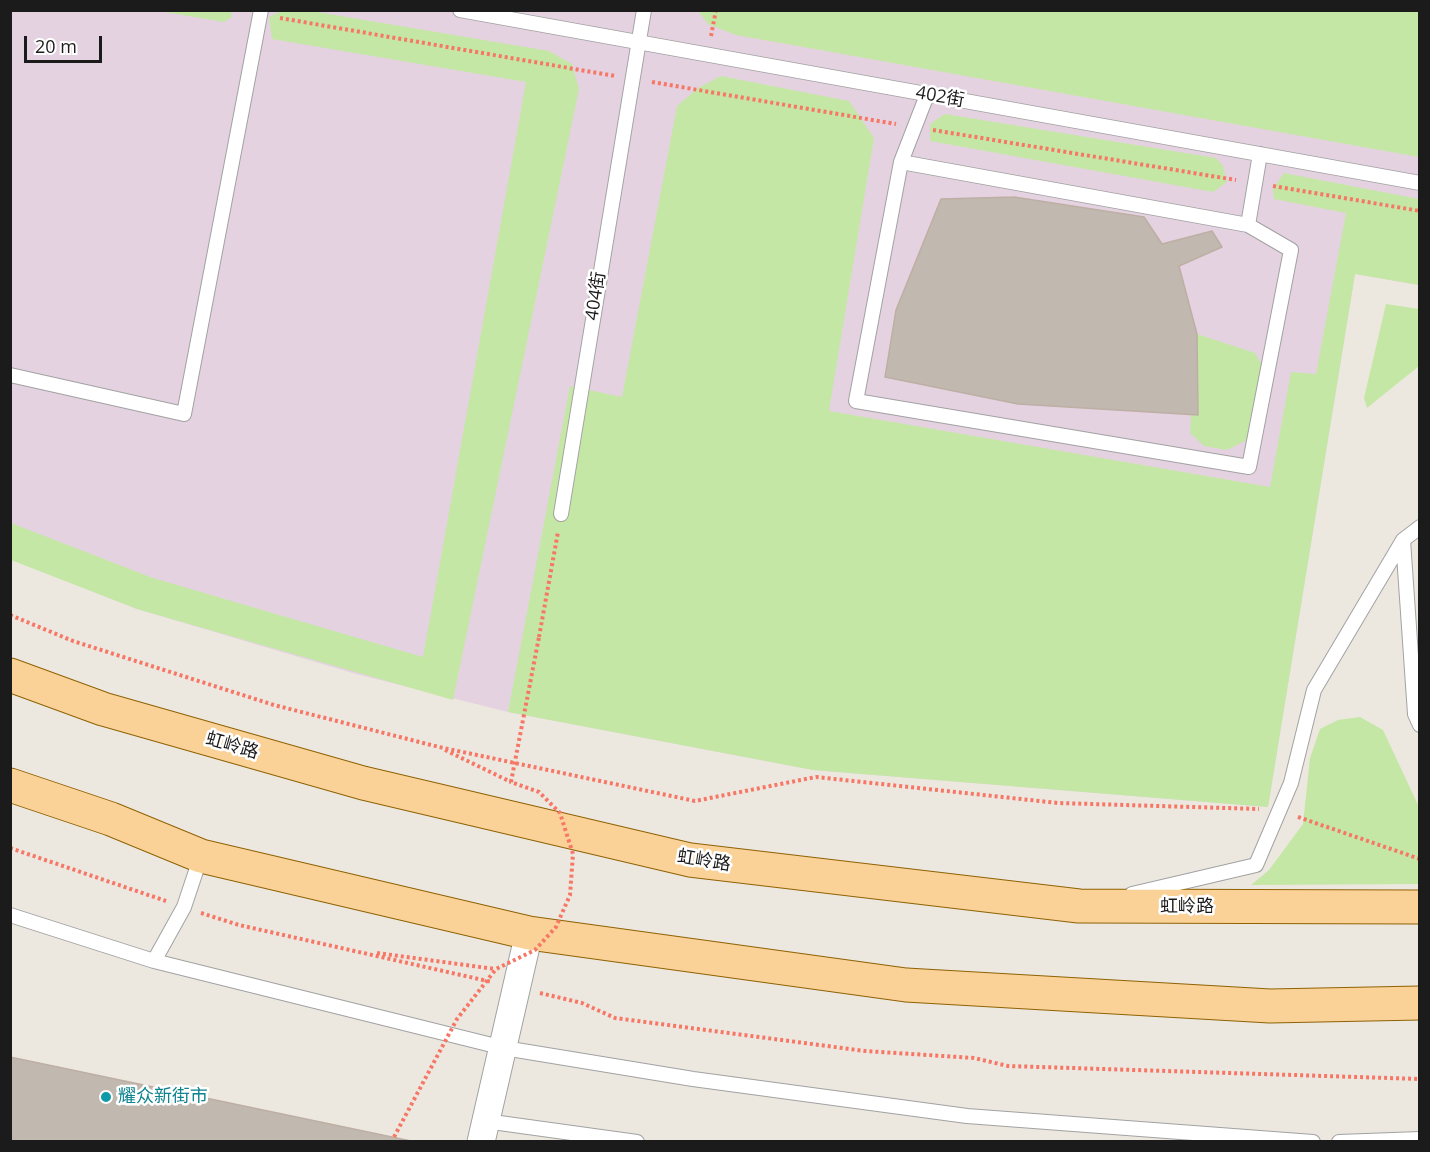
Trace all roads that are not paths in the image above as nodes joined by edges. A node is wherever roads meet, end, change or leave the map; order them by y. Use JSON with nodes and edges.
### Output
{"nodes":[{"id":1,"x":460,"y":10,"type":"edge"},
{"id":2,"x":644,"y":10,"type":"edge"},
{"id":3,"x":261,"y":12,"type":"edge"},
{"id":4,"x":639,"y":42,"type":"junction"},
{"id":5,"x":927,"y":95,"type":"junction"},
{"id":6,"x":1260,"y":154,"type":"junction"},
{"id":7,"x":901,"y":162,"type":"junction"},
{"id":8,"x":1419,"y":183,"type":"edge"},
{"id":9,"x":1248,"y":225,"type":"junction"},
{"id":10,"x":10,"y":375,"type":"edge"},
{"id":11,"x":561,"y":514,"type":"road end"},
{"id":12,"x":1419,"y":526,"type":"edge"},
{"id":13,"x":1403,"y":540,"type":"junction"},
{"id":14,"x":10,"y":675,"type":"edge"},
{"id":15,"x":1419,"y":725,"type":"edge"},
{"id":16,"x":10,"y":785,"type":"edge"},
{"id":17,"x":201,"y":856,"type":"junction"},
{"id":18,"x":1079,"y":906,"type":"junction"},
{"id":19,"x":1419,"y":907,"type":"edge"},
{"id":20,"x":10,"y":915,"type":"edge"},
{"id":21,"x":529,"y":933,"type":"junction"},
{"id":22,"x":154,"y":961,"type":"junction"},
{"id":23,"x":1419,"y":1004,"type":"edge"},
{"id":24,"x":504,"y":1048,"type":"junction"},
{"id":25,"x":483,"y":1131,"type":"edge"},
{"id":26,"x":1419,"y":1139,"type":"edge"},
{"id":27,"x":637,"y":1142,"type":"edge"},
{"id":28,"x":1313,"y":1142,"type":"edge"},
{"id":29,"x":1339,"y":1142,"type":"edge"}],
"edges":[{"from":1,"to":4,"type":"lane","name":"402街"},
{"from":2,"to":4,"type":"lane","name":"404街"},
{"from":3,"to":10,"type":"lane"},
{"from":4,"to":5,"type":"lane","name":"402街"},
{"from":4,"to":11,"type":"lane","name":"404街"},
{"from":5,"to":6,"type":"lane","name":"402街"},
{"from":5,"to":7,"type":"lane"},
{"from":6,"to":8,"type":"lane","name":"402街"},
{"from":6,"to":9,"type":"lane"},
{"from":7,"to":9,"type":"lane"},
{"from":7,"to":9,"type":"lane"},
{"from":12,"to":13,"type":"lane"},
{"from":13,"to":15,"type":"lane"},
{"from":13,"to":18,"type":"lane"},
{"from":14,"to":18,"type":"main road","name":"虹岭路"},
{"from":16,"to":17,"type":"main road"},
{"from":17,"to":21,"type":"main road"},
{"from":17,"to":22,"type":"lane"},
{"from":18,"to":19,"type":"main road","name":"虹岭路"},
{"from":20,"to":22,"type":"lane"},
{"from":21,"to":23,"type":"main road"},
{"from":21,"to":24,"type":"street"},
{"from":22,"to":24,"type":"lane"},
{"from":24,"to":25,"type":"street"},
{"from":24,"to":28,"type":"lane"},
{"from":25,"to":27,"type":"lane"},
{"from":26,"to":29,"type":"lane"}]}
